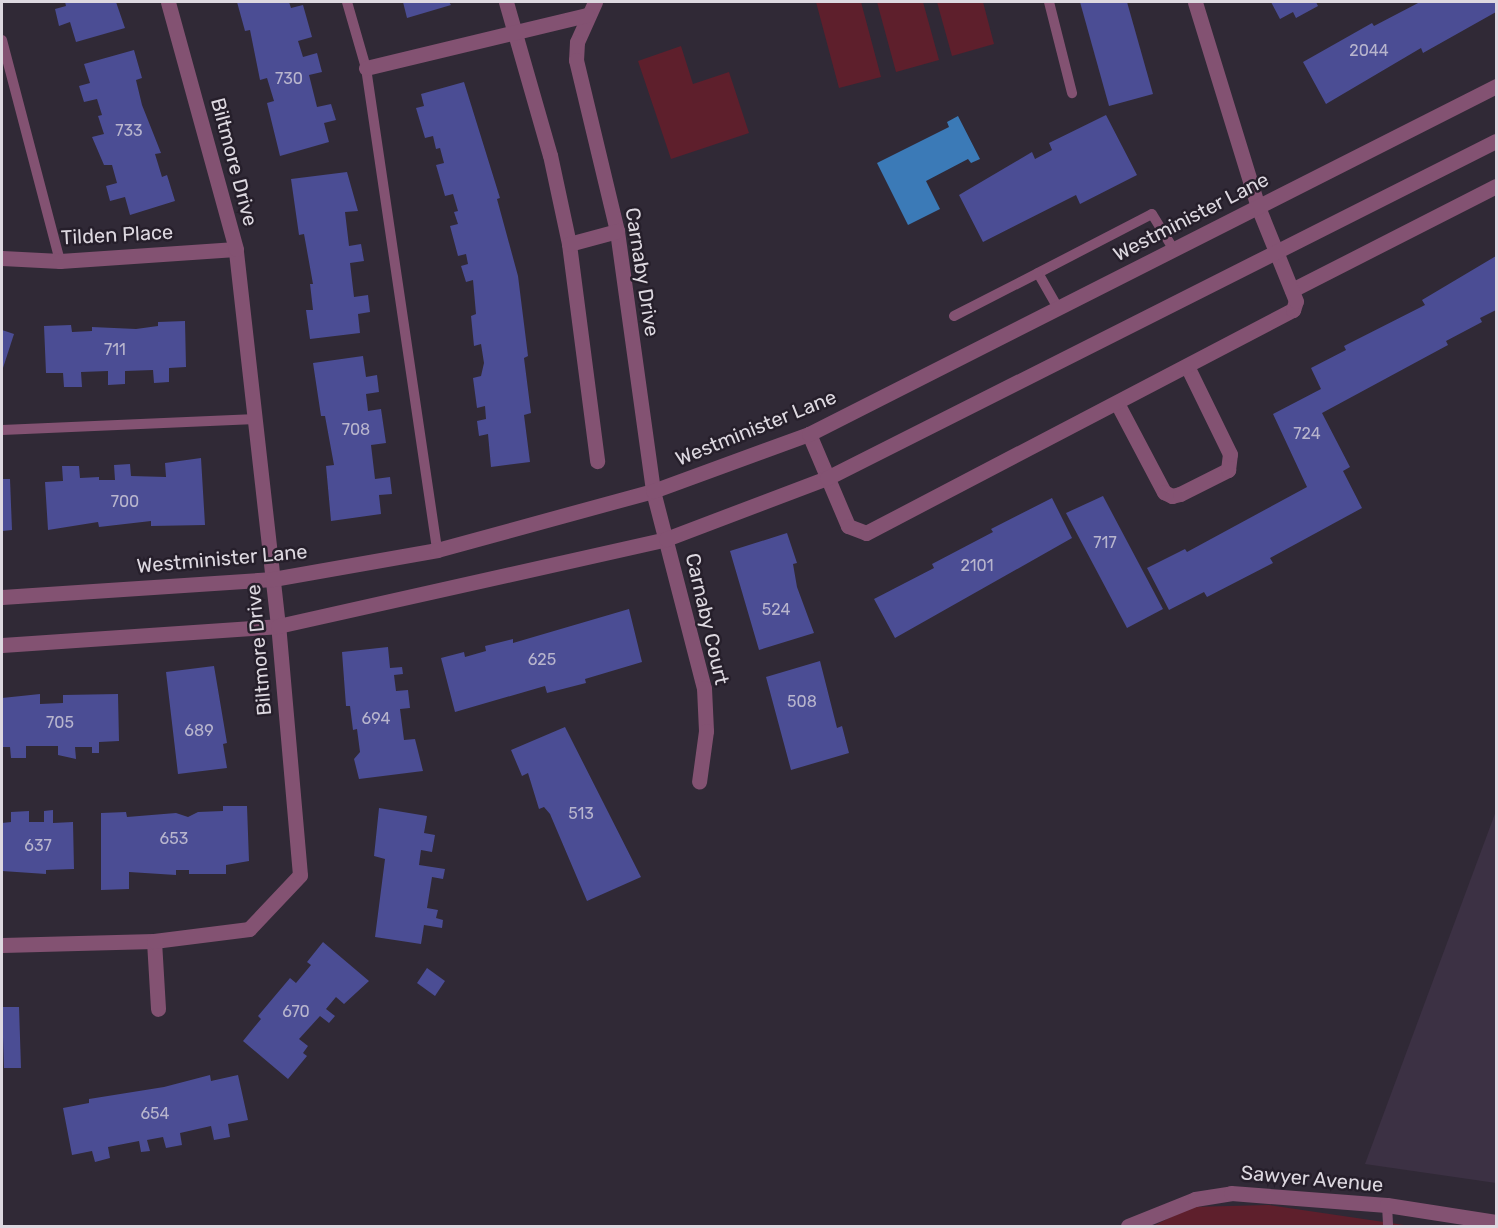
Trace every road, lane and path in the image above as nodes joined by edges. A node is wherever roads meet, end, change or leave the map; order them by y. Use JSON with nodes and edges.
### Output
{"nodes":[{"id":1,"x":168,"y":2,"type":"edge"},
{"id":2,"x":347,"y":2,"type":"edge"},
{"id":3,"x":506,"y":2,"type":"edge"},
{"id":4,"x":596,"y":2,"type":"edge"},
{"id":5,"x":1050,"y":2,"type":"edge"},
{"id":6,"x":1195,"y":2,"type":"edge"},
{"id":7,"x":587,"y":15,"type":"junction"},
{"id":8,"x":514,"y":29,"type":"junction"},
{"id":9,"x":2,"y":40,"type":"edge"},
{"id":10,"x":366,"y":68,"type":"junction"},
{"id":11,"x":1497,"y":86,"type":"edge"},
{"id":12,"x":1072,"y":93,"type":"dead end"},
{"id":13,"x":1497,"y":141,"type":"edge"},
{"id":14,"x":1497,"y":186,"type":"edge"},
{"id":15,"x":1258,"y":207,"type":"junction"},
{"id":16,"x":617,"y":231,"type":"junction"},
{"id":17,"x":569,"y":244,"type":"junction"},
{"id":18,"x":236,"y":249,"type":"junction"},
{"id":19,"x":1174,"y":250,"type":"junction"},
{"id":20,"x":1278,"y":253,"type":"junction"},
{"id":21,"x":2,"y":258,"type":"edge"},
{"id":22,"x":60,"y":261,"type":"junction"},
{"id":23,"x":1038,"y":273,"type":"junction"},
{"id":24,"x":1292,"y":290,"type":"junction"},
{"id":25,"x":1058,"y":308,"type":"junction"},
{"id":26,"x":954,"y":316,"type":"dead end"},
{"id":27,"x":1187,"y":366,"type":"junction"},
{"id":28,"x":1116,"y":403,"type":"junction"},
{"id":29,"x":257,"y":419,"type":"junction"},
{"id":30,"x":2,"y":430,"type":"edge"},
{"id":31,"x":809,"y":434,"type":"junction"},
{"id":32,"x":597,"y":461,"type":"dead end"},
{"id":33,"x":827,"y":478,"type":"junction"},
{"id":34,"x":653,"y":491,"type":"junction"},
{"id":35,"x":666,"y":538,"type":"junction"},
{"id":36,"x":437,"y":550,"type":"junction"},
{"id":37,"x":273,"y":579,"type":"junction"},
{"id":38,"x":2,"y":597,"type":"edge"},
{"id":39,"x":278,"y":626,"type":"junction"},
{"id":40,"x":2,"y":645,"type":"edge"},
{"id":41,"x":699,"y":782,"type":"dead end"},
{"id":42,"x":154,"y":940,"type":"junction"},
{"id":43,"x":2,"y":945,"type":"edge"},
{"id":44,"x":158,"y":1009,"type":"dead end"},
{"id":45,"x":1387,"y":1205,"type":"junction"},
{"id":46,"x":1497,"y":1222,"type":"edge"},
{"id":47,"x":1128,"y":1227,"type":"edge"},
{"id":48,"x":1388,"y":1227,"type":"edge"}],
"edges":[{"from":1,"to":18,"type":"street","name":"Biltmore Drive"},
{"from":2,"to":10,"type":"lane"},
{"from":3,"to":8,"type":"street"},
{"from":4,"to":7,"type":"street","name":"Carnaby Drive"},
{"from":5,"to":12,"type":"lane"},
{"from":6,"to":15,"type":"street"},
{"from":7,"to":8,"type":"street"},
{"from":7,"to":16,"type":"street","name":"Carnaby Drive"},
{"from":8,"to":10,"type":"street"},
{"from":8,"to":17,"type":"street"},
{"from":9,"to":22,"type":"lane"},
{"from":10,"to":36,"type":"lane"},
{"from":11,"to":15,"type":"street","name":"Westminister Lane"},
{"from":13,"to":20,"type":"street"},
{"from":14,"to":24,"type":"street"},
{"from":15,"to":19,"type":"street","name":"Westminister Lane"},
{"from":15,"to":20,"type":"street"},
{"from":16,"to":17,"type":"street"},
{"from":16,"to":34,"type":"street","name":"Carnaby Drive"},
{"from":17,"to":32,"type":"street"},
{"from":18,"to":22,"type":"street","name":"Tilden Place"},
{"from":18,"to":29,"type":"street","name":"Biltmore Drive"},
{"from":19,"to":23,"type":"lane"},
{"from":19,"to":25,"type":"street","name":"Westminister Lane"},
{"from":20,"to":24,"type":"street"},
{"from":20,"to":33,"type":"street"},
{"from":21,"to":22,"type":"street","name":"Tilden Place"},
{"from":23,"to":25,"type":"lane"},
{"from":23,"to":26,"type":"lane"},
{"from":24,"to":27,"type":"street"},
{"from":25,"to":31,"type":"street","name":"Westminister Lane"},
{"from":27,"to":28,"type":"street"},
{"from":27,"to":28,"type":"street"},
{"from":28,"to":33,"type":"street"},
{"from":29,"to":30,"type":"lane"},
{"from":29,"to":37,"type":"street","name":"Biltmore Drive"},
{"from":31,"to":33,"type":"street"},
{"from":31,"to":34,"type":"street","name":"Westminister Lane"},
{"from":33,"to":35,"type":"street"},
{"from":34,"to":35,"type":"street","name":"Carnaby Drive"},
{"from":34,"to":36,"type":"street","name":"Westminister Lane"},
{"from":35,"to":39,"type":"street"},
{"from":35,"to":41,"type":"street","name":"Carnaby Court"},
{"from":36,"to":37,"type":"street","name":"Westminister Lane"},
{"from":37,"to":38,"type":"street","name":"Westminister Lane"},
{"from":37,"to":39,"type":"street","name":"Biltmore Drive"},
{"from":39,"to":40,"type":"street"},
{"from":39,"to":42,"type":"street","name":"Biltmore Drive"},
{"from":42,"to":43,"type":"street","name":"Biltmore Drive"},
{"from":42,"to":44,"type":"street"},
{"from":45,"to":46,"type":"street","name":"Sawyer Avenue"},
{"from":45,"to":47,"type":"street","name":"Sawyer Avenue"},
{"from":45,"to":48,"type":"lane"}]}
